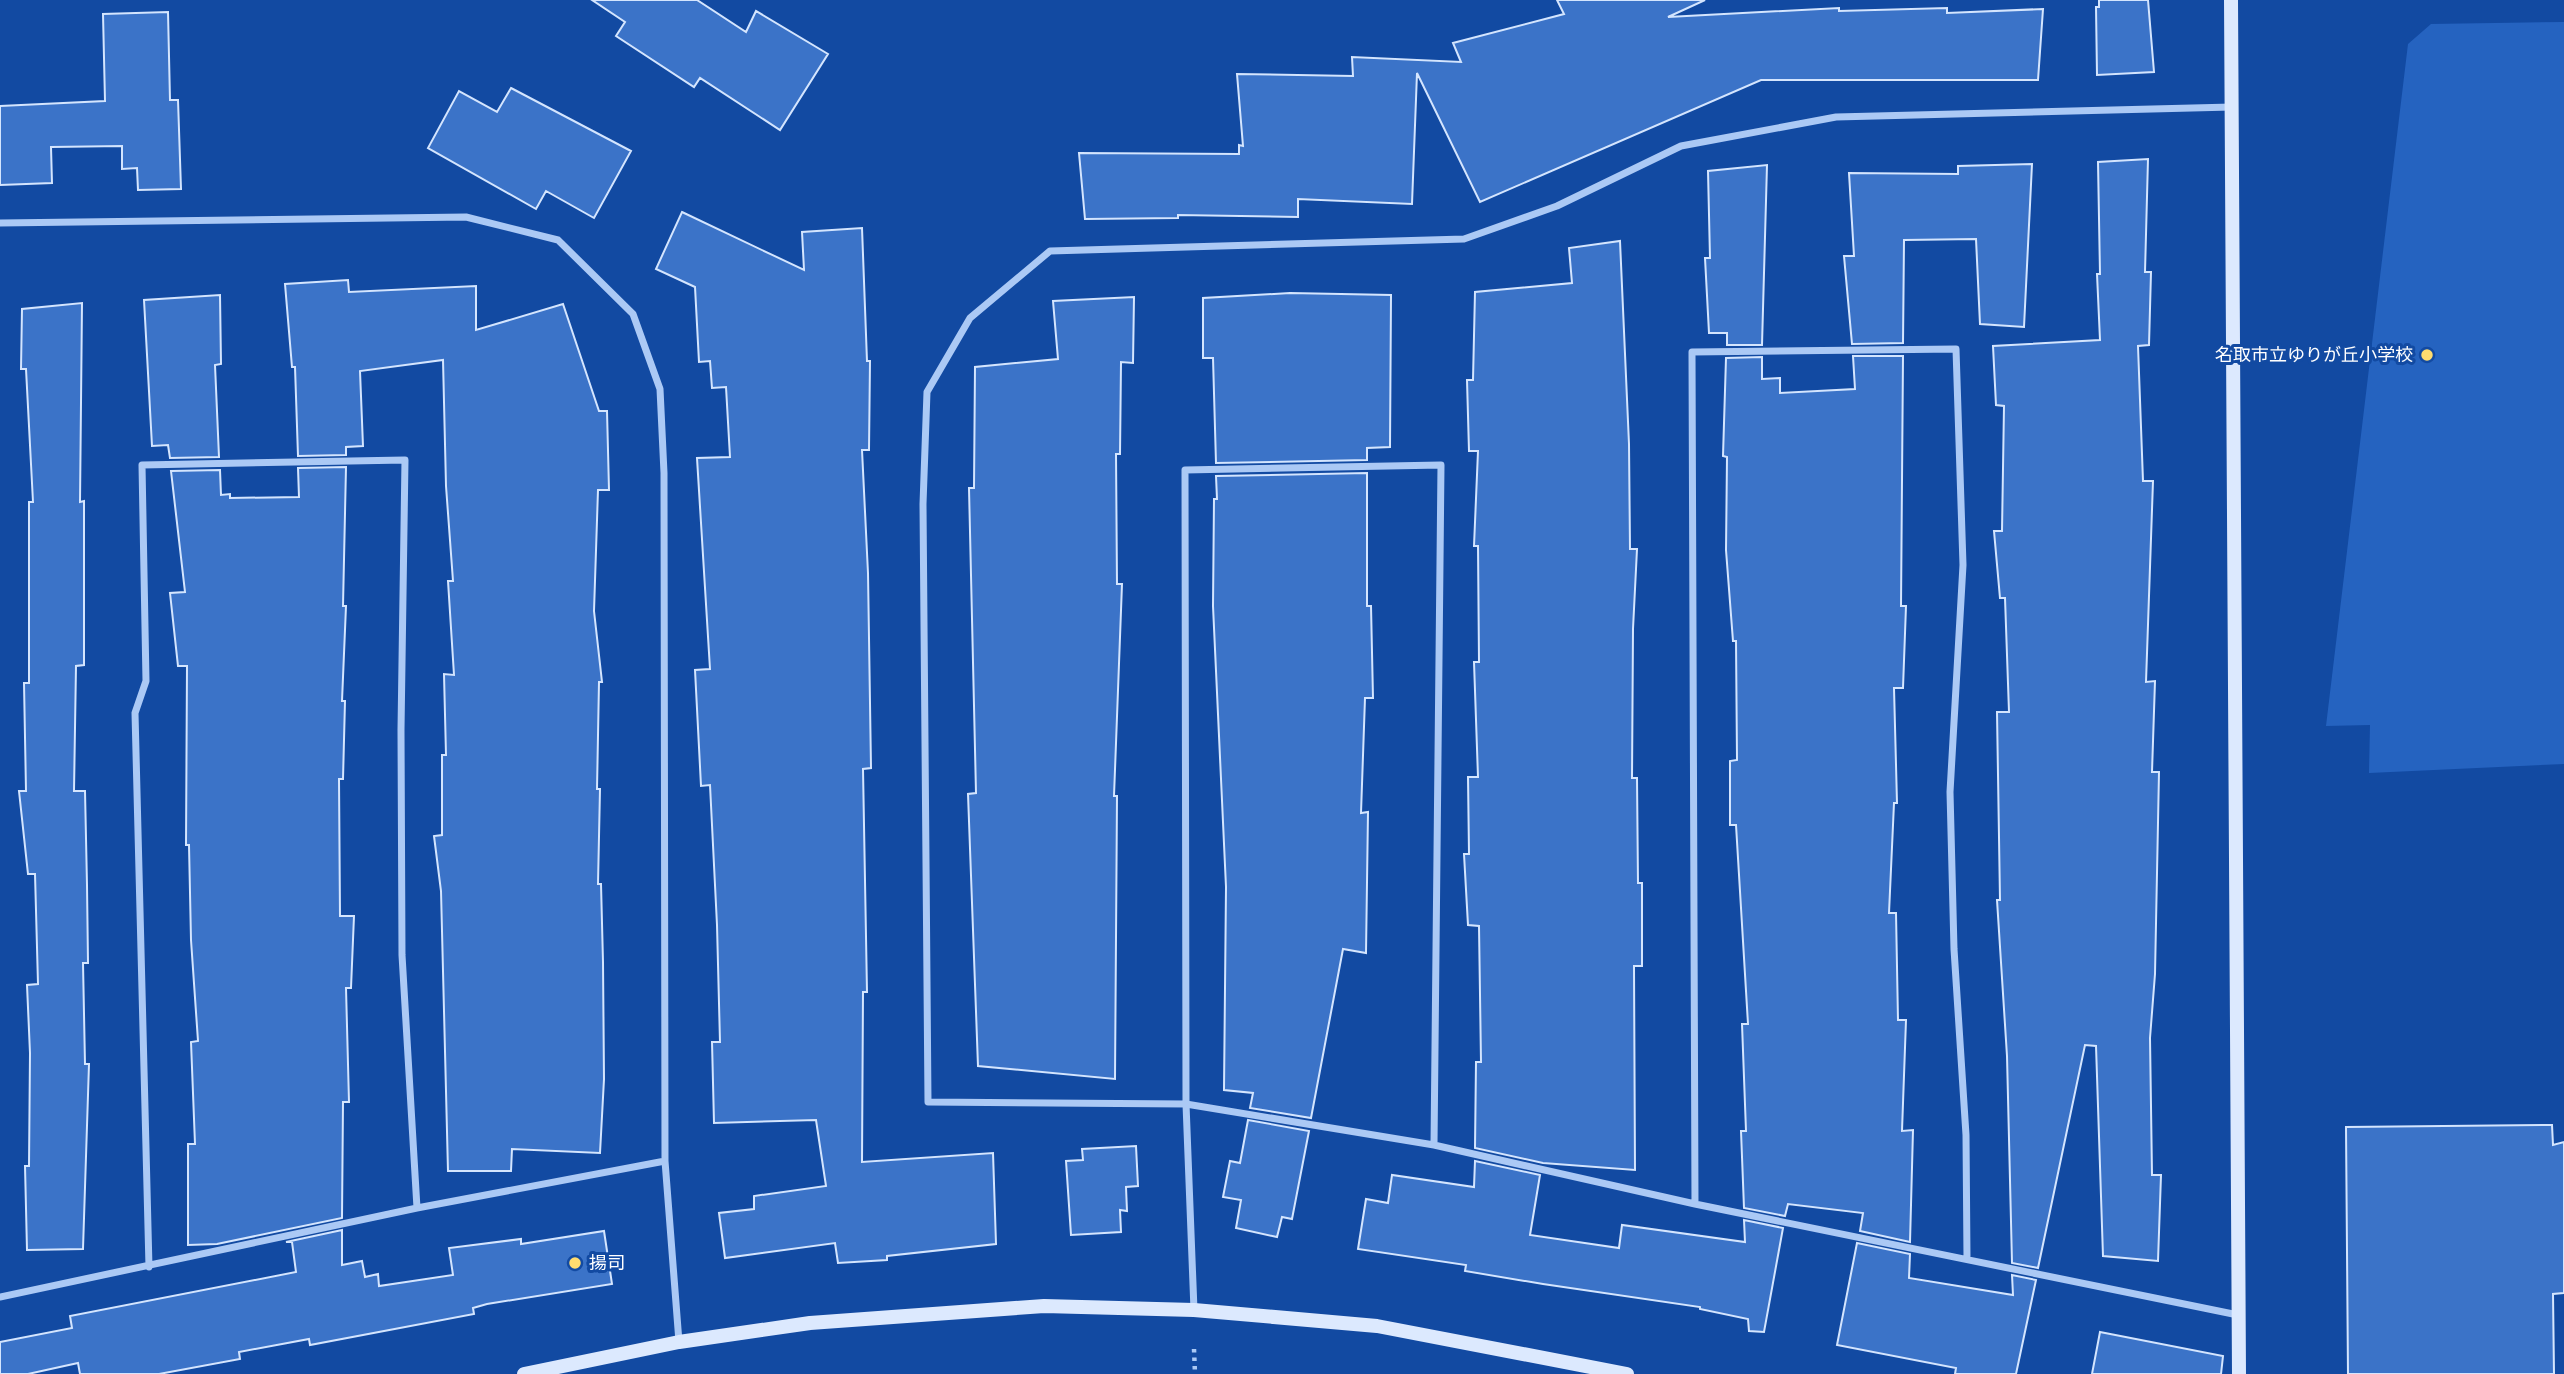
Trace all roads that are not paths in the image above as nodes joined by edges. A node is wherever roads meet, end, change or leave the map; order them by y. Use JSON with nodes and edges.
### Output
{"nodes":[{"id":1,"x":2231,"y":0,"type":"edge"},
{"id":2,"x":2232,"y":107,"type":"junction"},
{"id":3,"x":0,"y":223,"type":"edge"},
{"id":4,"x":1186,"y":1104,"type":"junction"},
{"id":5,"x":1434,"y":1145,"type":"junction"},
{"id":6,"x":665,"y":1161,"type":"junction"},
{"id":7,"x":1695,"y":1204,"type":"junction"},
{"id":8,"x":417,"y":1208,"type":"junction"},
{"id":9,"x":1967,"y":1258,"type":"junction"},
{"id":10,"x":149,"y":1267,"type":"junction"},
{"id":11,"x":0,"y":1297,"type":"edge"},
{"id":12,"x":1194,"y":1310,"type":"junction"},
{"id":13,"x":2238,"y":1315,"type":"junction"},
{"id":14,"x":679,"y":1342,"type":"junction"},
{"id":15,"x":524,"y":1374,"type":"edge"},
{"id":16,"x":1627,"y":1374,"type":"edge"},
{"id":17,"x":2238,"y":1374,"type":"edge"}],
"edges":[{"from":1,"to":2,"type":"street"},
{"from":2,"to":4,"type":"street"},
{"from":2,"to":13,"type":"street"},
{"from":3,"to":6,"type":"street"},
{"from":4,"to":5,"type":"street"},
{"from":4,"to":5,"type":"street"},
{"from":4,"to":12,"type":"street"},
{"from":5,"to":7,"type":"street"},
{"from":6,"to":8,"type":"street"},
{"from":6,"to":14,"type":"street"},
{"from":7,"to":9,"type":"street"},
{"from":7,"to":9,"type":"street"},
{"from":8,"to":10,"type":"street"},
{"from":8,"to":10,"type":"street"},
{"from":9,"to":13,"type":"street"},
{"from":10,"to":11,"type":"street"},
{"from":12,"to":14,"type":"street"},
{"from":12,"to":16,"type":"street"},
{"from":13,"to":17,"type":"street"},
{"from":14,"to":15,"type":"street"}]}
